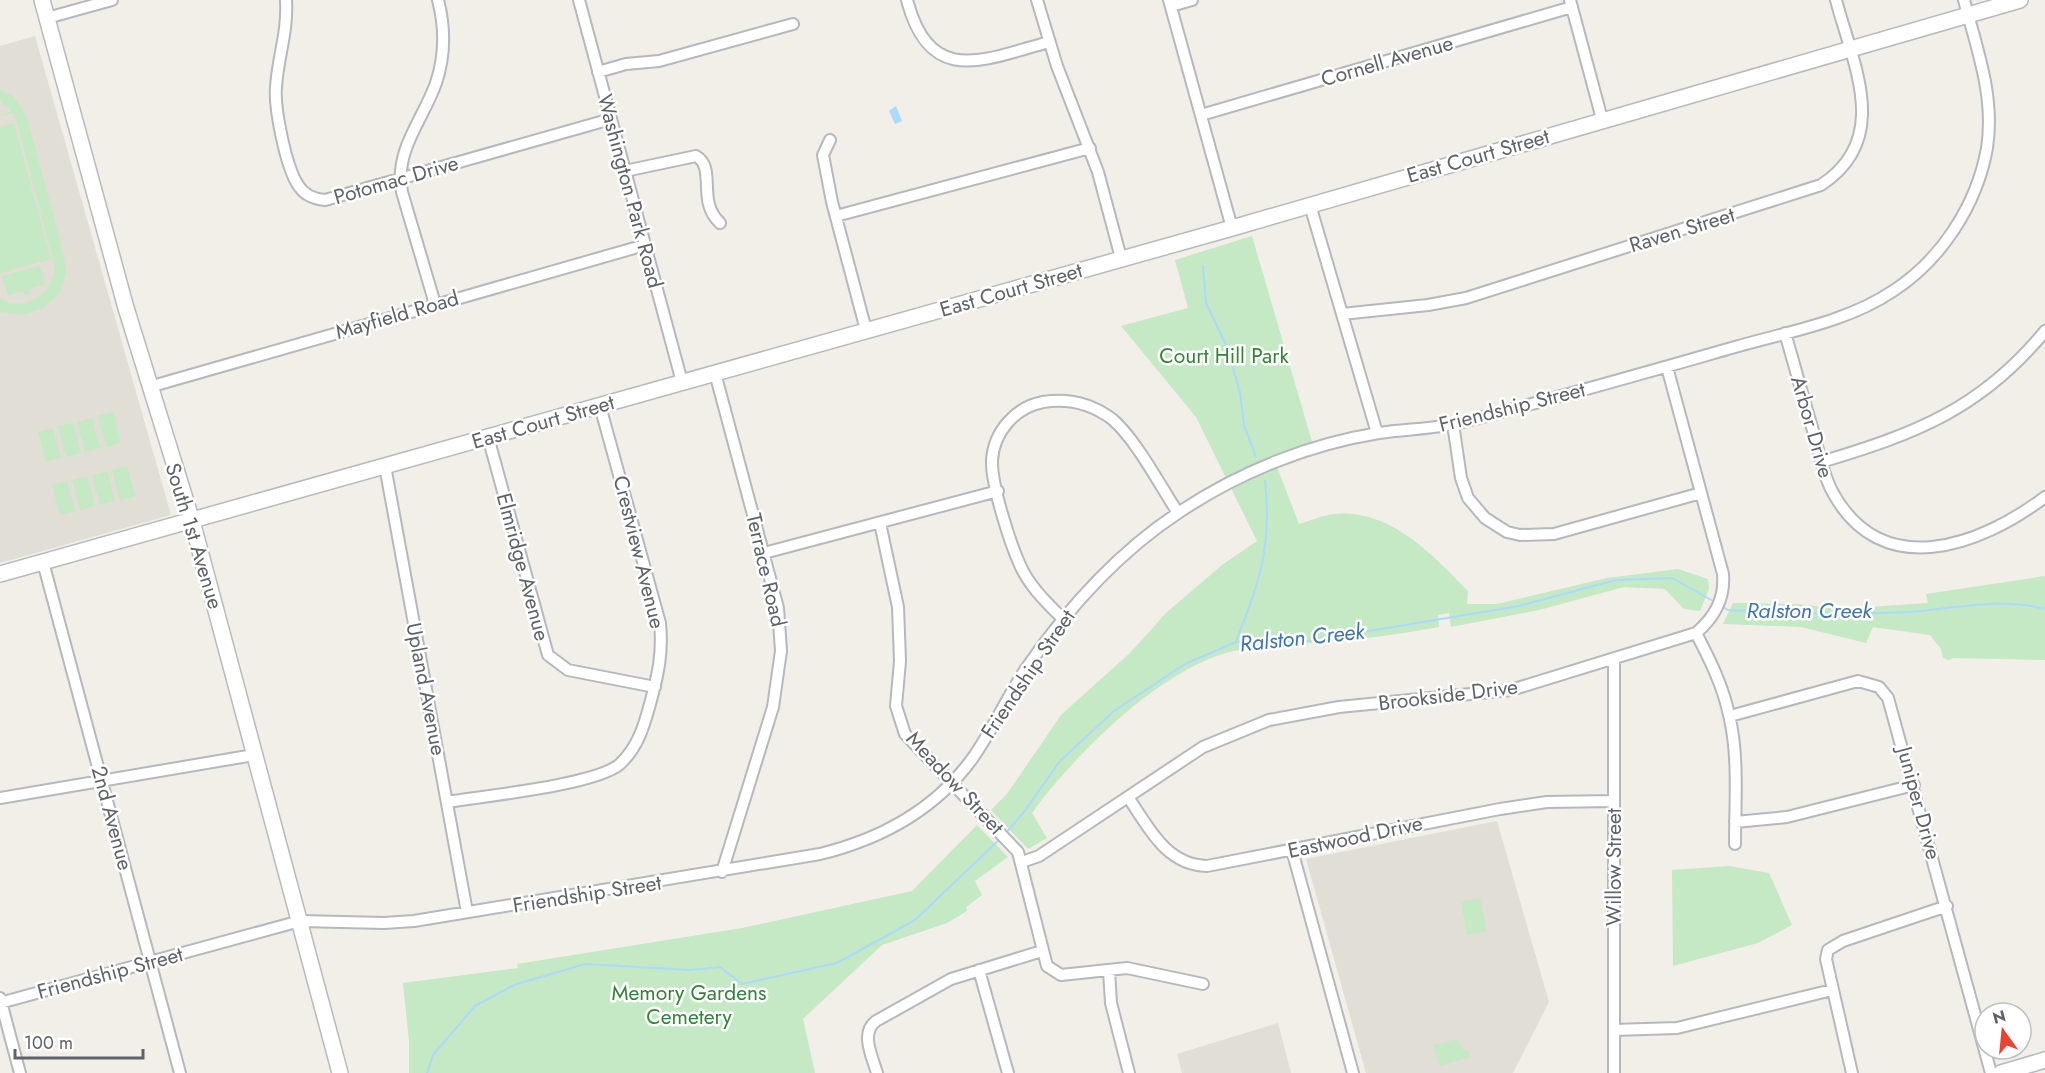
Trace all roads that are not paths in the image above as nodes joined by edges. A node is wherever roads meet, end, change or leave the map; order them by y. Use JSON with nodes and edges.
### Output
{"nodes":[{"id":1,"x":42,"y":0,"type":"edge"},
{"id":2,"x":112,"y":0,"type":"edge"},
{"id":3,"x":286,"y":0,"type":"edge"},
{"id":4,"x":438,"y":0,"type":"edge"},
{"id":5,"x":579,"y":0,"type":"edge"},
{"id":6,"x":907,"y":0,"type":"edge"},
{"id":7,"x":1037,"y":0,"type":"edge"},
{"id":8,"x":1192,"y":0,"type":"edge"},
{"id":9,"x":1836,"y":0,"type":"edge"},
{"id":10,"x":2020,"y":0,"type":"edge"},
{"id":11,"x":1170,"y":3,"type":"edge"},
{"id":12,"x":1571,"y":3,"type":"edge"},
{"id":13,"x":1966,"y":7,"type":"edge"},
{"id":14,"x":47,"y":18,"type":"junction"},
{"id":15,"x":794,"y":24,"type":"dead end"},
{"id":16,"x":1049,"y":42,"type":"junction"},
{"id":17,"x":1849,"y":49,"type":"junction"},
{"id":18,"x":598,"y":72,"type":"junction"},
{"id":19,"x":1201,"y":115,"type":"junction"},
{"id":20,"x":611,"y":119,"type":"junction"},
{"id":21,"x":1602,"y":119,"type":"junction"},
{"id":22,"x":830,"y":140,"type":"dead end"},
{"id":23,"x":1090,"y":148,"type":"junction"},
{"id":24,"x":625,"y":171,"type":"junction"},
{"id":25,"x":400,"y":179,"type":"junction"},
{"id":26,"x":1310,"y":205,"type":"junction"},
{"id":27,"x":836,"y":216,"type":"junction"},
{"id":28,"x":720,"y":223,"type":"dead end"},
{"id":29,"x":1232,"y":228,"type":"junction"},
{"id":30,"x":645,"y":245,"type":"junction"},
{"id":31,"x":1122,"y":258,"type":"junction"},
{"id":32,"x":435,"y":304,"type":"junction"},
{"id":33,"x":1342,"y":315,"type":"junction"},
{"id":34,"x":866,"y":330,"type":"junction"},
{"id":35,"x":2045,"y":331,"type":"edge"},
{"id":36,"x":1785,"y":333,"type":"junction"},
{"id":37,"x":1667,"y":367,"type":"junction"},
{"id":38,"x":716,"y":373,"type":"junction"},
{"id":39,"x":682,"y":382,"type":"junction"},
{"id":40,"x":149,"y":387,"type":"junction"},
{"id":41,"x":600,"y":406,"type":"junction"},
{"id":42,"x":1453,"y":424,"type":"junction"},
{"id":43,"x":1377,"y":433,"type":"junction"},
{"id":44,"x":488,"y":437,"type":"junction"},
{"id":45,"x":1821,"y":462,"type":"junction"},
{"id":46,"x":385,"y":466,"type":"junction"},
{"id":47,"x":998,"y":491,"type":"junction"},
{"id":48,"x":1701,"y":493,"type":"junction"},
{"id":49,"x":2044,"y":500,"type":"edge"},
{"id":50,"x":1178,"y":513,"type":"junction"},
{"id":51,"x":192,"y":521,"type":"junction"},
{"id":52,"x":880,"y":523,"type":"junction"},
{"id":53,"x":764,"y":553,"type":"junction"},
{"id":54,"x":43,"y":562,"type":"junction"},
{"id":55,"x":0,"y":574,"type":"edge"},
{"id":56,"x":1063,"y":619,"type":"junction"},
{"id":57,"x":1696,"y":633,"type":"junction"},
{"id":58,"x":1614,"y":660,"type":"junction"},
{"id":59,"x":655,"y":687,"type":"junction"},
{"id":60,"x":1730,"y":716,"type":"junction"},
{"id":61,"x":255,"y":755,"type":"junction"},
{"id":62,"x":102,"y":780,"type":"junction"},
{"id":63,"x":952,"y":783,"type":"junction"},
{"id":64,"x":1914,"y":785,"type":"junction"},
{"id":65,"x":1128,"y":797,"type":"junction"},
{"id":66,"x":0,"y":798,"type":"edge"},
{"id":67,"x":1614,"y":801,"type":"junction"},
{"id":68,"x":447,"y":802,"type":"junction"},
{"id":69,"x":1735,"y":822,"type":"junction"},
{"id":70,"x":1735,"y":844,"type":"dead end"},
{"id":71,"x":1292,"y":850,"type":"junction"},
{"id":72,"x":1022,"y":862,"type":"junction"},
{"id":73,"x":722,"y":872,"type":"junction"},
{"id":74,"x":1947,"y":906,"type":"junction"},
{"id":75,"x":467,"y":912,"type":"junction"},
{"id":76,"x":300,"y":921,"type":"junction"},
{"id":77,"x":1042,"y":951,"type":"junction"},
{"id":78,"x":150,"y":963,"type":"junction"},
{"id":79,"x":979,"y":970,"type":"junction"},
{"id":80,"x":1109,"y":970,"type":"junction"},
{"id":81,"x":1203,"y":984,"type":"dead end"},
{"id":82,"x":1832,"y":990,"type":"junction"},
{"id":83,"x":0,"y":1001,"type":"edge"},
{"id":84,"x":1614,"y":1030,"type":"junction"},
{"id":85,"x":2045,"y":1060,"type":"edge"},
{"id":86,"x":337,"y":1072,"type":"edge"},
{"id":87,"x":20,"y":1073,"type":"edge"},
{"id":88,"x":180,"y":1073,"type":"edge"},
{"id":89,"x":877,"y":1073,"type":"edge"},
{"id":90,"x":1008,"y":1073,"type":"edge"},
{"id":91,"x":1129,"y":1073,"type":"edge"},
{"id":92,"x":1353,"y":1073,"type":"edge"},
{"id":93,"x":1614,"y":1073,"type":"edge"},
{"id":94,"x":1852,"y":1073,"type":"edge"},
{"id":95,"x":1991,"y":1073,"type":"edge"},
{"id":96,"x":2001,"y":1073,"type":"edge"}],
"edges":[{"from":1,"to":14,"type":"street","name":"South 1st Avenue"},
{"from":2,"to":14,"type":"street"},
{"from":3,"to":25,"type":"street","name":"Potomac Drive"},
{"from":4,"to":25,"type":"street"},
{"from":5,"to":18,"type":"street","name":"Washington Park Road"},
{"from":6,"to":16,"type":"street"},
{"from":7,"to":16,"type":"street"},
{"from":8,"to":11,"type":"street"},
{"from":9,"to":17,"type":"street","name":"Raven Street"},
{"from":10,"to":13,"type":"street","name":"East Court Street"},
{"from":11,"to":19,"type":"street"},
{"from":12,"to":19,"type":"street","name":"Cornell Avenue"},
{"from":12,"to":21,"type":"street"},
{"from":13,"to":17,"type":"street","name":"East Court Street"},
{"from":13,"to":36,"type":"street","name":"Friendship Street"},
{"from":14,"to":40,"type":"street","name":"South 1st Avenue"},
{"from":15,"to":18,"type":"street"},
{"from":16,"to":23,"type":"street"},
{"from":17,"to":21,"type":"street","name":"East Court Street"},
{"from":17,"to":33,"type":"street","name":"Raven Street"},
{"from":18,"to":20,"type":"street","name":"Washington Park Road"},
{"from":19,"to":29,"type":"street"},
{"from":20,"to":24,"type":"street","name":"Washington Park Road"},
{"from":20,"to":25,"type":"street","name":"Potomac Drive"},
{"from":21,"to":26,"type":"street","name":"East Court Street"},
{"from":22,"to":27,"type":"street"},
{"from":23,"to":27,"type":"street"},
{"from":23,"to":31,"type":"street"},
{"from":24,"to":28,"type":"street"},
{"from":24,"to":30,"type":"street","name":"Washington Park Road"},
{"from":25,"to":32,"type":"street"},
{"from":26,"to":29,"type":"street","name":"East Court Street"},
{"from":26,"to":33,"type":"street"},
{"from":27,"to":34,"type":"street"},
{"from":29,"to":31,"type":"street","name":"East Court Street"},
{"from":30,"to":32,"type":"street","name":"Mayfield Road"},
{"from":30,"to":39,"type":"street","name":"Washington Park Road"},
{"from":31,"to":34,"type":"street","name":"East Court Street"},
{"from":32,"to":40,"type":"street","name":"Mayfield Road"},
{"from":33,"to":43,"type":"street"},
{"from":34,"to":38,"type":"street","name":"East Court Street"},
{"from":35,"to":45,"type":"street"},
{"from":36,"to":37,"type":"street","name":"Friendship Street"},
{"from":36,"to":45,"type":"street","name":"Arbor Drive"},
{"from":37,"to":42,"type":"street","name":"Friendship Street"},
{"from":37,"to":48,"type":"street","name":"Brookside Drive"},
{"from":38,"to":39,"type":"street","name":"East Court Street"},
{"from":38,"to":53,"type":"street","name":"Terrace Road"},
{"from":39,"to":41,"type":"street","name":"East Court Street"},
{"from":40,"to":51,"type":"street","name":"South 1st Avenue"},
{"from":41,"to":44,"type":"street","name":"East Court Street"},
{"from":41,"to":59,"type":"street","name":"Crestview Avenue"},
{"from":42,"to":43,"type":"street","name":"Friendship Street"},
{"from":42,"to":48,"type":"street"},
{"from":43,"to":50,"type":"street","name":"Friendship Street"},
{"from":44,"to":46,"type":"street","name":"East Court Street"},
{"from":44,"to":59,"type":"street","name":"Elmridge Avenue"},
{"from":45,"to":49,"type":"street","name":"Arbor Drive"},
{"from":46,"to":51,"type":"street","name":"East Court Street"},
{"from":46,"to":68,"type":"street","name":"Upland Avenue"},
{"from":47,"to":50,"type":"street"},
{"from":47,"to":52,"type":"street"},
{"from":47,"to":56,"type":"street"},
{"from":48,"to":57,"type":"street","name":"Brookside Drive"},
{"from":50,"to":56,"type":"street","name":"Friendship Street"},
{"from":51,"to":54,"type":"street","name":"East Court Street"},
{"from":51,"to":61,"type":"street","name":"South 1st Avenue"},
{"from":52,"to":53,"type":"street"},
{"from":52,"to":63,"type":"street","name":"Meadow Street"},
{"from":53,"to":73,"type":"street","name":"Terrace Road"},
{"from":54,"to":55,"type":"street","name":"East Court Street"},
{"from":54,"to":62,"type":"street","name":"2nd Avenue"},
{"from":56,"to":63,"type":"street","name":"Friendship Street"},
{"from":57,"to":58,"type":"street","name":"Brookside Drive"},
{"from":57,"to":60,"type":"street"},
{"from":58,"to":65,"type":"street","name":"Brookside Drive"},
{"from":58,"to":67,"type":"street","name":"Willow Street"},
{"from":59,"to":68,"type":"street","name":"Crestview Avenue"},
{"from":60,"to":64,"type":"street","name":"Juniper Drive"},
{"from":60,"to":69,"type":"street"},
{"from":61,"to":62,"type":"street"},
{"from":61,"to":76,"type":"street","name":"South 1st Avenue"},
{"from":62,"to":66,"type":"street"},
{"from":62,"to":78,"type":"street","name":"2nd Avenue"},
{"from":63,"to":72,"type":"street","name":"Meadow Street"},
{"from":63,"to":73,"type":"street","name":"Friendship Street"},
{"from":64,"to":69,"type":"street"},
{"from":64,"to":74,"type":"street","name":"Juniper Drive"},
{"from":65,"to":71,"type":"street","name":"Eastwood Drive"},
{"from":65,"to":72,"type":"street","name":"Brookside Drive"},
{"from":67,"to":71,"type":"street","name":"Eastwood Drive"},
{"from":67,"to":84,"type":"street","name":"Willow Street"},
{"from":68,"to":75,"type":"street","name":"Upland Avenue"},
{"from":69,"to":70,"type":"street"},
{"from":71,"to":92,"type":"street"},
{"from":72,"to":77,"type":"street","name":"Meadow Street"},
{"from":73,"to":75,"type":"street","name":"Friendship Street"},
{"from":74,"to":82,"type":"street"},
{"from":74,"to":95,"type":"street","name":"Juniper Drive"},
{"from":75,"to":76,"type":"street","name":"Friendship Street"},
{"from":76,"to":78,"type":"street","name":"Friendship Street"},
{"from":76,"to":86,"type":"street","name":"South 1st Avenue"},
{"from":77,"to":79,"type":"street"},
{"from":77,"to":80,"type":"street"},
{"from":78,"to":83,"type":"street","name":"Friendship Street"},
{"from":78,"to":88,"type":"street","name":"2nd Avenue"},
{"from":79,"to":89,"type":"street"},
{"from":79,"to":90,"type":"street"},
{"from":80,"to":81,"type":"street"},
{"from":80,"to":91,"type":"street"},
{"from":82,"to":84,"type":"street"},
{"from":82,"to":94,"type":"street"},
{"from":83,"to":87,"type":"street"},
{"from":84,"to":93,"type":"street","name":"Willow Street"},
{"from":85,"to":96,"type":"street"}]}
